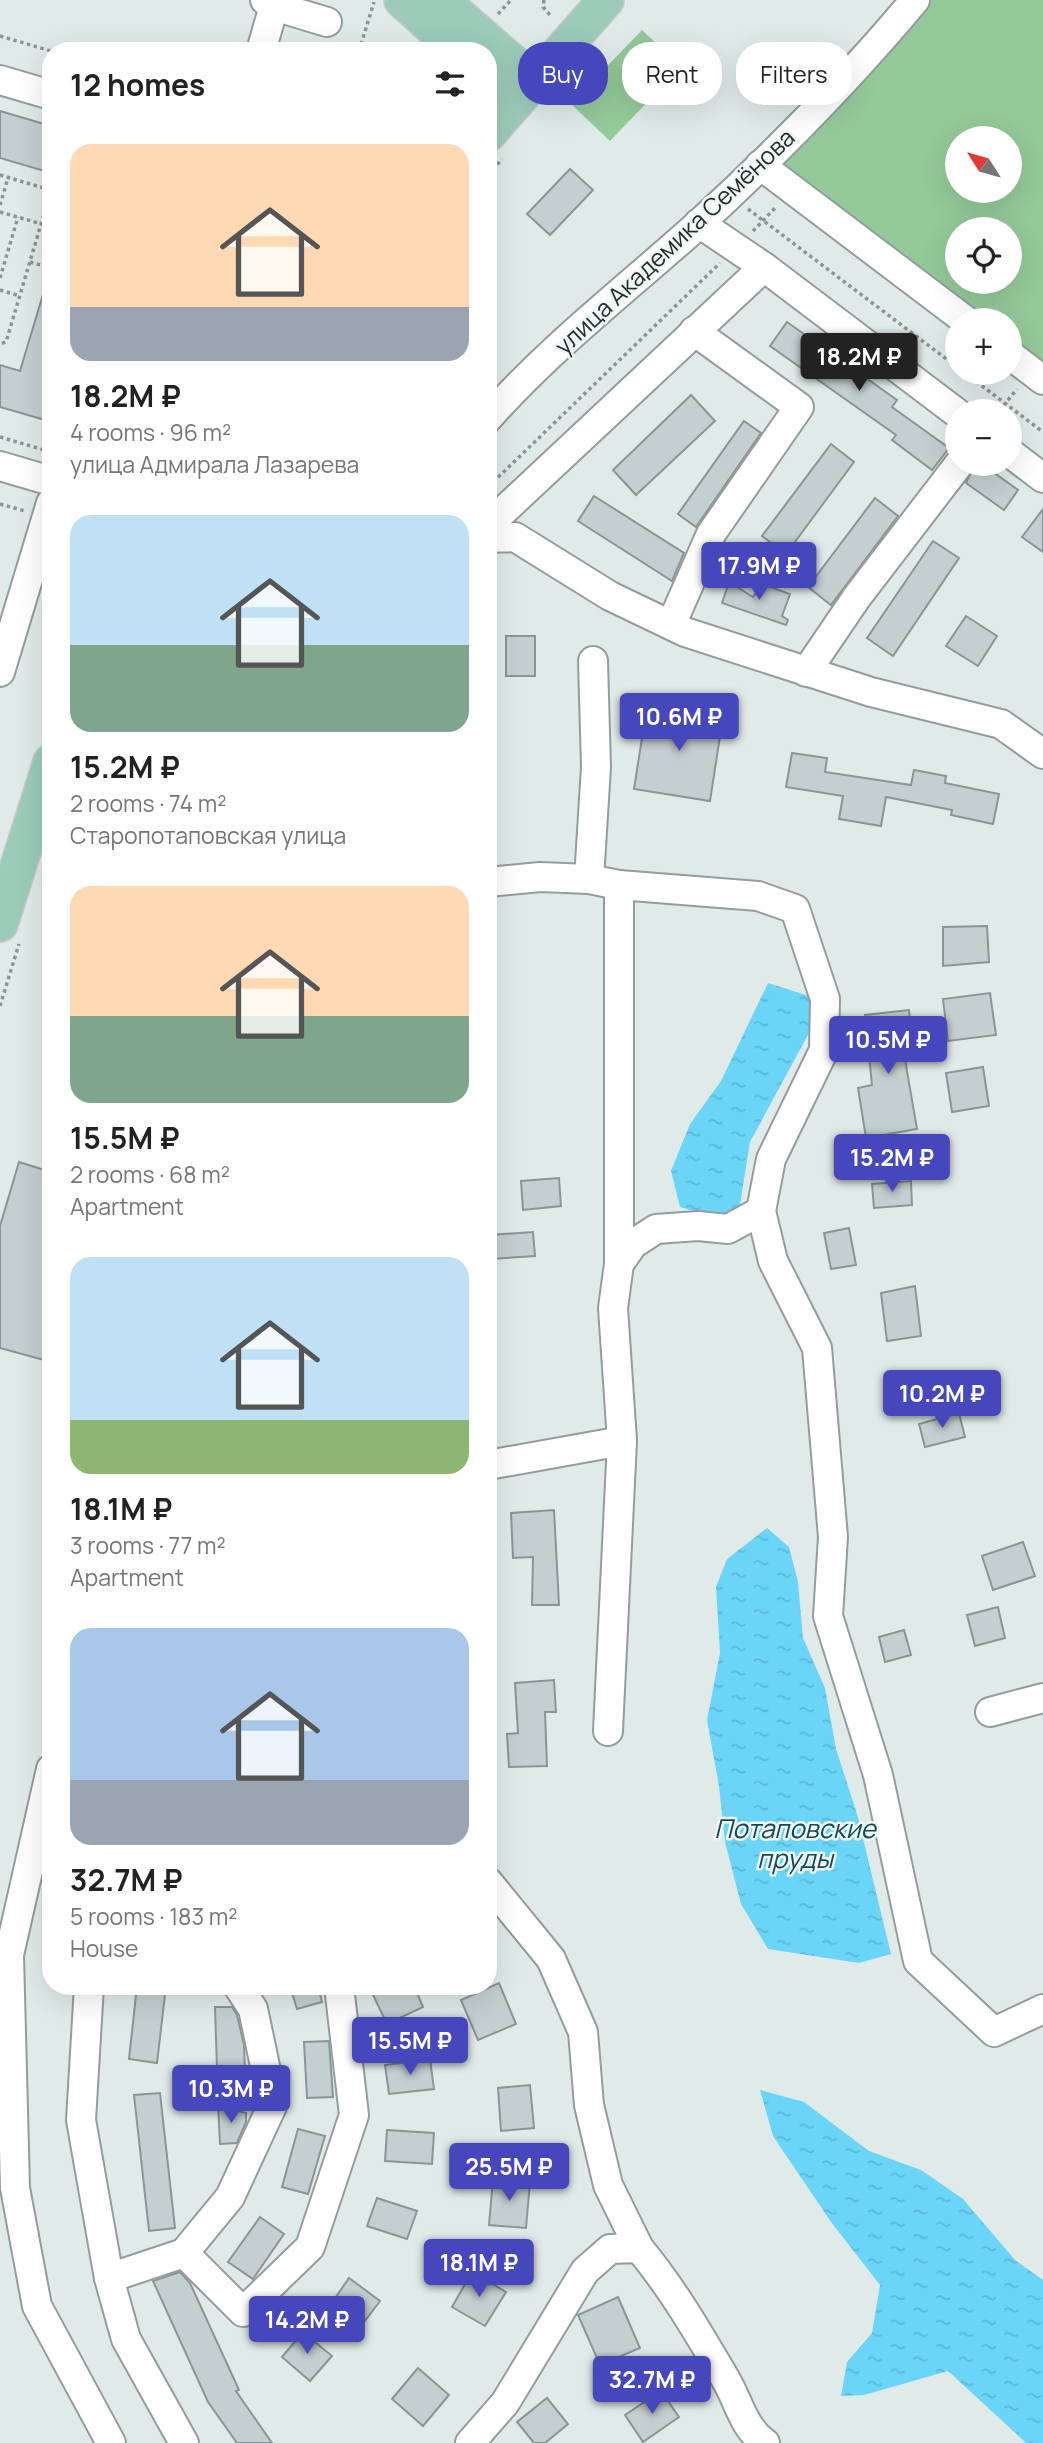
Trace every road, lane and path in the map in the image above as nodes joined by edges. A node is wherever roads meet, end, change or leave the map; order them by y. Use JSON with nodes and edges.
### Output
{"nodes":[{"id":1,"x":441,"y":0,"type":"edge"},
{"id":2,"x":511,"y":0,"type":"edge"},
{"id":3,"x":544,"y":0,"type":"edge"},
{"id":4,"x":606,"y":0,"type":"edge"},
{"id":5,"x":915,"y":0,"type":"edge"},
{"id":6,"x":388,"y":1,"type":"edge"},
{"id":7,"x":270,"y":3,"type":"edge"},
{"id":8,"x":550,"y":15,"type":"dead end"},
{"id":9,"x":497,"y":16,"type":"dead end"},
{"id":10,"x":327,"y":22,"type":"dead end"},
{"id":11,"x":0,"y":36,"type":"edge"},
{"id":12,"x":263,"y":42,"type":"edge"},
{"id":13,"x":364,"y":42,"type":"edge"},
{"id":14,"x":446,"y":42,"type":"edge"},
{"id":15,"x":480,"y":42,"type":"edge"},
{"id":16,"x":569,"y":42,"type":"edge"},
{"id":17,"x":42,"y":48,"type":"edge"},
{"id":18,"x":497,"y":61,"type":"edge"},
{"id":19,"x":0,"y":80,"type":"edge"},
{"id":20,"x":497,"y":80,"type":"edge"},
{"id":21,"x":518,"y":83,"type":"edge"},
{"id":22,"x":518,"y":88,"type":"edge"},
{"id":23,"x":42,"y":92,"type":"edge"},
{"id":24,"x":518,"y":104,"type":"edge"},
{"id":25,"x":497,"y":142,"type":"edge"},
{"id":26,"x":760,"y":165,"type":"junction"},
{"id":27,"x":0,"y":175,"type":"edge"},
{"id":28,"x":8,"y":178,"type":"junction"},
{"id":29,"x":42,"y":188,"type":"edge"},
{"id":30,"x":794,"y":190,"type":"junction"},
{"id":31,"x":729,"y":195,"type":"junction"},
{"id":32,"x":0,"y":205,"type":"edge"},
{"id":33,"x":0,"y":212,"type":"edge"},
{"id":34,"x":18,"y":217,"type":"junction"},
{"id":35,"x":763,"y":220,"type":"junction"},
{"id":36,"x":42,"y":222,"type":"joint"},
{"id":37,"x":699,"y":223,"type":"junction"},
{"id":38,"x":736,"y":248,"type":"junction"},
{"id":39,"x":30,"y":262,"type":"junction"},
{"id":40,"x":42,"y":265,"type":"edge"},
{"id":41,"x":764,"y":267,"type":"junction"},
{"id":42,"x":0,"y":278,"type":"edge"},
{"id":43,"x":0,"y":290,"type":"edge"},
{"id":44,"x":20,"y":296,"type":"junction"},
{"id":45,"x":949,"y":308,"type":"edge"},
{"id":46,"x":694,"y":331,"type":"junction"},
{"id":47,"x":0,"y":344,"type":"edge"},
{"id":48,"x":945,"y":358,"type":"edge"},
{"id":49,"x":1022,"y":364,"type":"edge"},
{"id":50,"x":1043,"y":380,"type":"edge"},
{"id":51,"x":981,"y":385,"type":"edge"},
{"id":52,"x":945,"y":404,"type":"edge"},
{"id":53,"x":497,"y":409,"type":"edge"},
{"id":54,"x":1043,"y":432,"type":"edge"},
{"id":55,"x":0,"y":437,"type":"edge"},
{"id":56,"x":42,"y":449,"type":"edge"},
{"id":57,"x":1022,"y":462,"type":"edge"},
{"id":58,"x":0,"y":466,"type":"edge"},
{"id":59,"x":951,"y":476,"type":"edge"},
{"id":60,"x":42,"y":478,"type":"edge"},
{"id":61,"x":497,"y":478,"type":"edge"},
{"id":62,"x":1043,"y":478,"type":"edge"},
{"id":63,"x":497,"y":522,"type":"edge"},
{"id":64,"x":42,"y":533,"type":"edge"},
{"id":65,"x":497,"y":537,"type":"edge"},
{"id":66,"x":671,"y":625,"type":"junction"},
{"id":67,"x":593,"y":661,"type":"dead end"},
{"id":68,"x":0,"y":672,"type":"edge"},
{"id":69,"x":807,"y":672,"type":"junction"},
{"id":70,"x":1043,"y":754,"type":"edge"},
{"id":71,"x":42,"y":791,"type":"edge"},
{"id":72,"x":589,"y":879,"type":"junction"},
{"id":73,"x":497,"y":881,"type":"edge"},
{"id":74,"x":619,"y":886,"type":"junction"},
{"id":75,"x":0,"y":924,"type":"edge"},
{"id":76,"x":761,"y":1211,"type":"junction"},
{"id":77,"x":619,"y":1264,"type":"junction"},
{"id":78,"x":622,"y":1441,"type":"junction"},
{"id":79,"x":497,"y":1463,"type":"edge"},
{"id":80,"x":1043,"y":1698,"type":"edge"},
{"id":81,"x":990,"y":1713,"type":"dead end"},
{"id":82,"x":608,"y":1731,"type":"dead end"},
{"id":83,"x":42,"y":1809,"type":"edge"},
{"id":84,"x":499,"y":1914,"type":"edge"},
{"id":85,"x":88,"y":1995,"type":"edge"},
{"id":86,"x":244,"y":1995,"type":"edge"},
{"id":87,"x":340,"y":1995,"type":"edge"},
{"id":88,"x":1043,"y":2009,"type":"edge"},
{"id":89,"x":639,"y":2248,"type":"junction"},
{"id":90,"x":184,"y":2253,"type":"junction"},
{"id":91,"x":109,"y":2278,"type":"junction"},
{"id":92,"x":750,"y":2439,"type":"edge"},
{"id":93,"x":111,"y":2443,"type":"edge"},
{"id":94,"x":184,"y":2443,"type":"edge"},
{"id":95,"x":471,"y":2443,"type":"edge"}],
"edges":[{"from":1,"to":15,"type":"main road"},
{"from":2,"to":9,"type":"path"},
{"from":3,"to":8,"type":"path"},
{"from":4,"to":16,"type":"main road"},
{"from":5,"to":26,"type":"street","name":"улица Академика Семёнова"},
{"from":6,"to":13,"type":"path"},
{"from":6,"to":14,"type":"main road"},
{"from":7,"to":10,"type":"street"},
{"from":7,"to":12,"type":"street"},
{"from":11,"to":17,"type":"path"},
{"from":18,"to":21,"type":"main road"},
{"from":19,"to":23,"type":"street"},
{"from":20,"to":22,"type":"main road"},
{"from":24,"to":25,"type":"main road"},
{"from":26,"to":30,"type":"street"},
{"from":26,"to":31,"type":"street","name":"улица Академика Семёнова"},
{"from":27,"to":28,"type":"path"},
{"from":28,"to":29,"type":"path"},
{"from":28,"to":32,"type":"path"},
{"from":30,"to":35,"type":"path"},
{"from":30,"to":45,"type":"street"},
{"from":31,"to":35,"type":"path"},
{"from":31,"to":37,"type":"street","name":"улица Академика Семёнова"},
{"from":33,"to":34,"type":"path"},
{"from":34,"to":36,"type":"path"},
{"from":34,"to":42,"type":"path"},
{"from":35,"to":38,"type":"path"},
{"from":35,"to":48,"type":"path"},
{"from":36,"to":39,"type":"path"},
{"from":37,"to":38,"type":"street"},
{"from":37,"to":53,"type":"street","name":"улица Академика Семёнова"},
{"from":38,"to":41,"type":"street"},
{"from":38,"to":61,"type":"path"},
{"from":39,"to":40,"type":"path"},
{"from":39,"to":44,"type":"path"},
{"from":41,"to":46,"type":"street"},
{"from":41,"to":52,"type":"street"},
{"from":43,"to":44,"type":"path"},
{"from":44,"to":47,"type":"path"},
{"from":46,"to":63,"type":"street"},
{"from":46,"to":66,"type":"street"},
{"from":49,"to":50,"type":"street"},
{"from":51,"to":54,"type":"path"},
{"from":55,"to":56,"type":"path"},
{"from":57,"to":62,"type":"street"},
{"from":58,"to":60,"type":"street"},
{"from":59,"to":69,"type":"street"},
{"from":64,"to":68,"type":"street"},
{"from":65,"to":66,"type":"street"},
{"from":66,"to":69,"type":"street"},
{"from":67,"to":72,"type":"street"},
{"from":69,"to":70,"type":"street"},
{"from":71,"to":75,"type":"main road"},
{"from":72,"to":73,"type":"street"},
{"from":72,"to":74,"type":"street"},
{"from":74,"to":76,"type":"street"},
{"from":74,"to":77,"type":"street"},
{"from":76,"to":77,"type":"street"},
{"from":76,"to":88,"type":"street"},
{"from":77,"to":78,"type":"street"},
{"from":78,"to":79,"type":"street"},
{"from":78,"to":82,"type":"street"},
{"from":80,"to":81,"type":"street"},
{"from":83,"to":93,"type":"street"},
{"from":84,"to":89,"type":"street"},
{"from":85,"to":91,"type":"street"},
{"from":86,"to":90,"type":"street"},
{"from":87,"to":90,"type":"street"},
{"from":89,"to":92,"type":"street"},
{"from":89,"to":95,"type":"street"},
{"from":90,"to":91,"type":"street"},
{"from":91,"to":94,"type":"street"}]}
